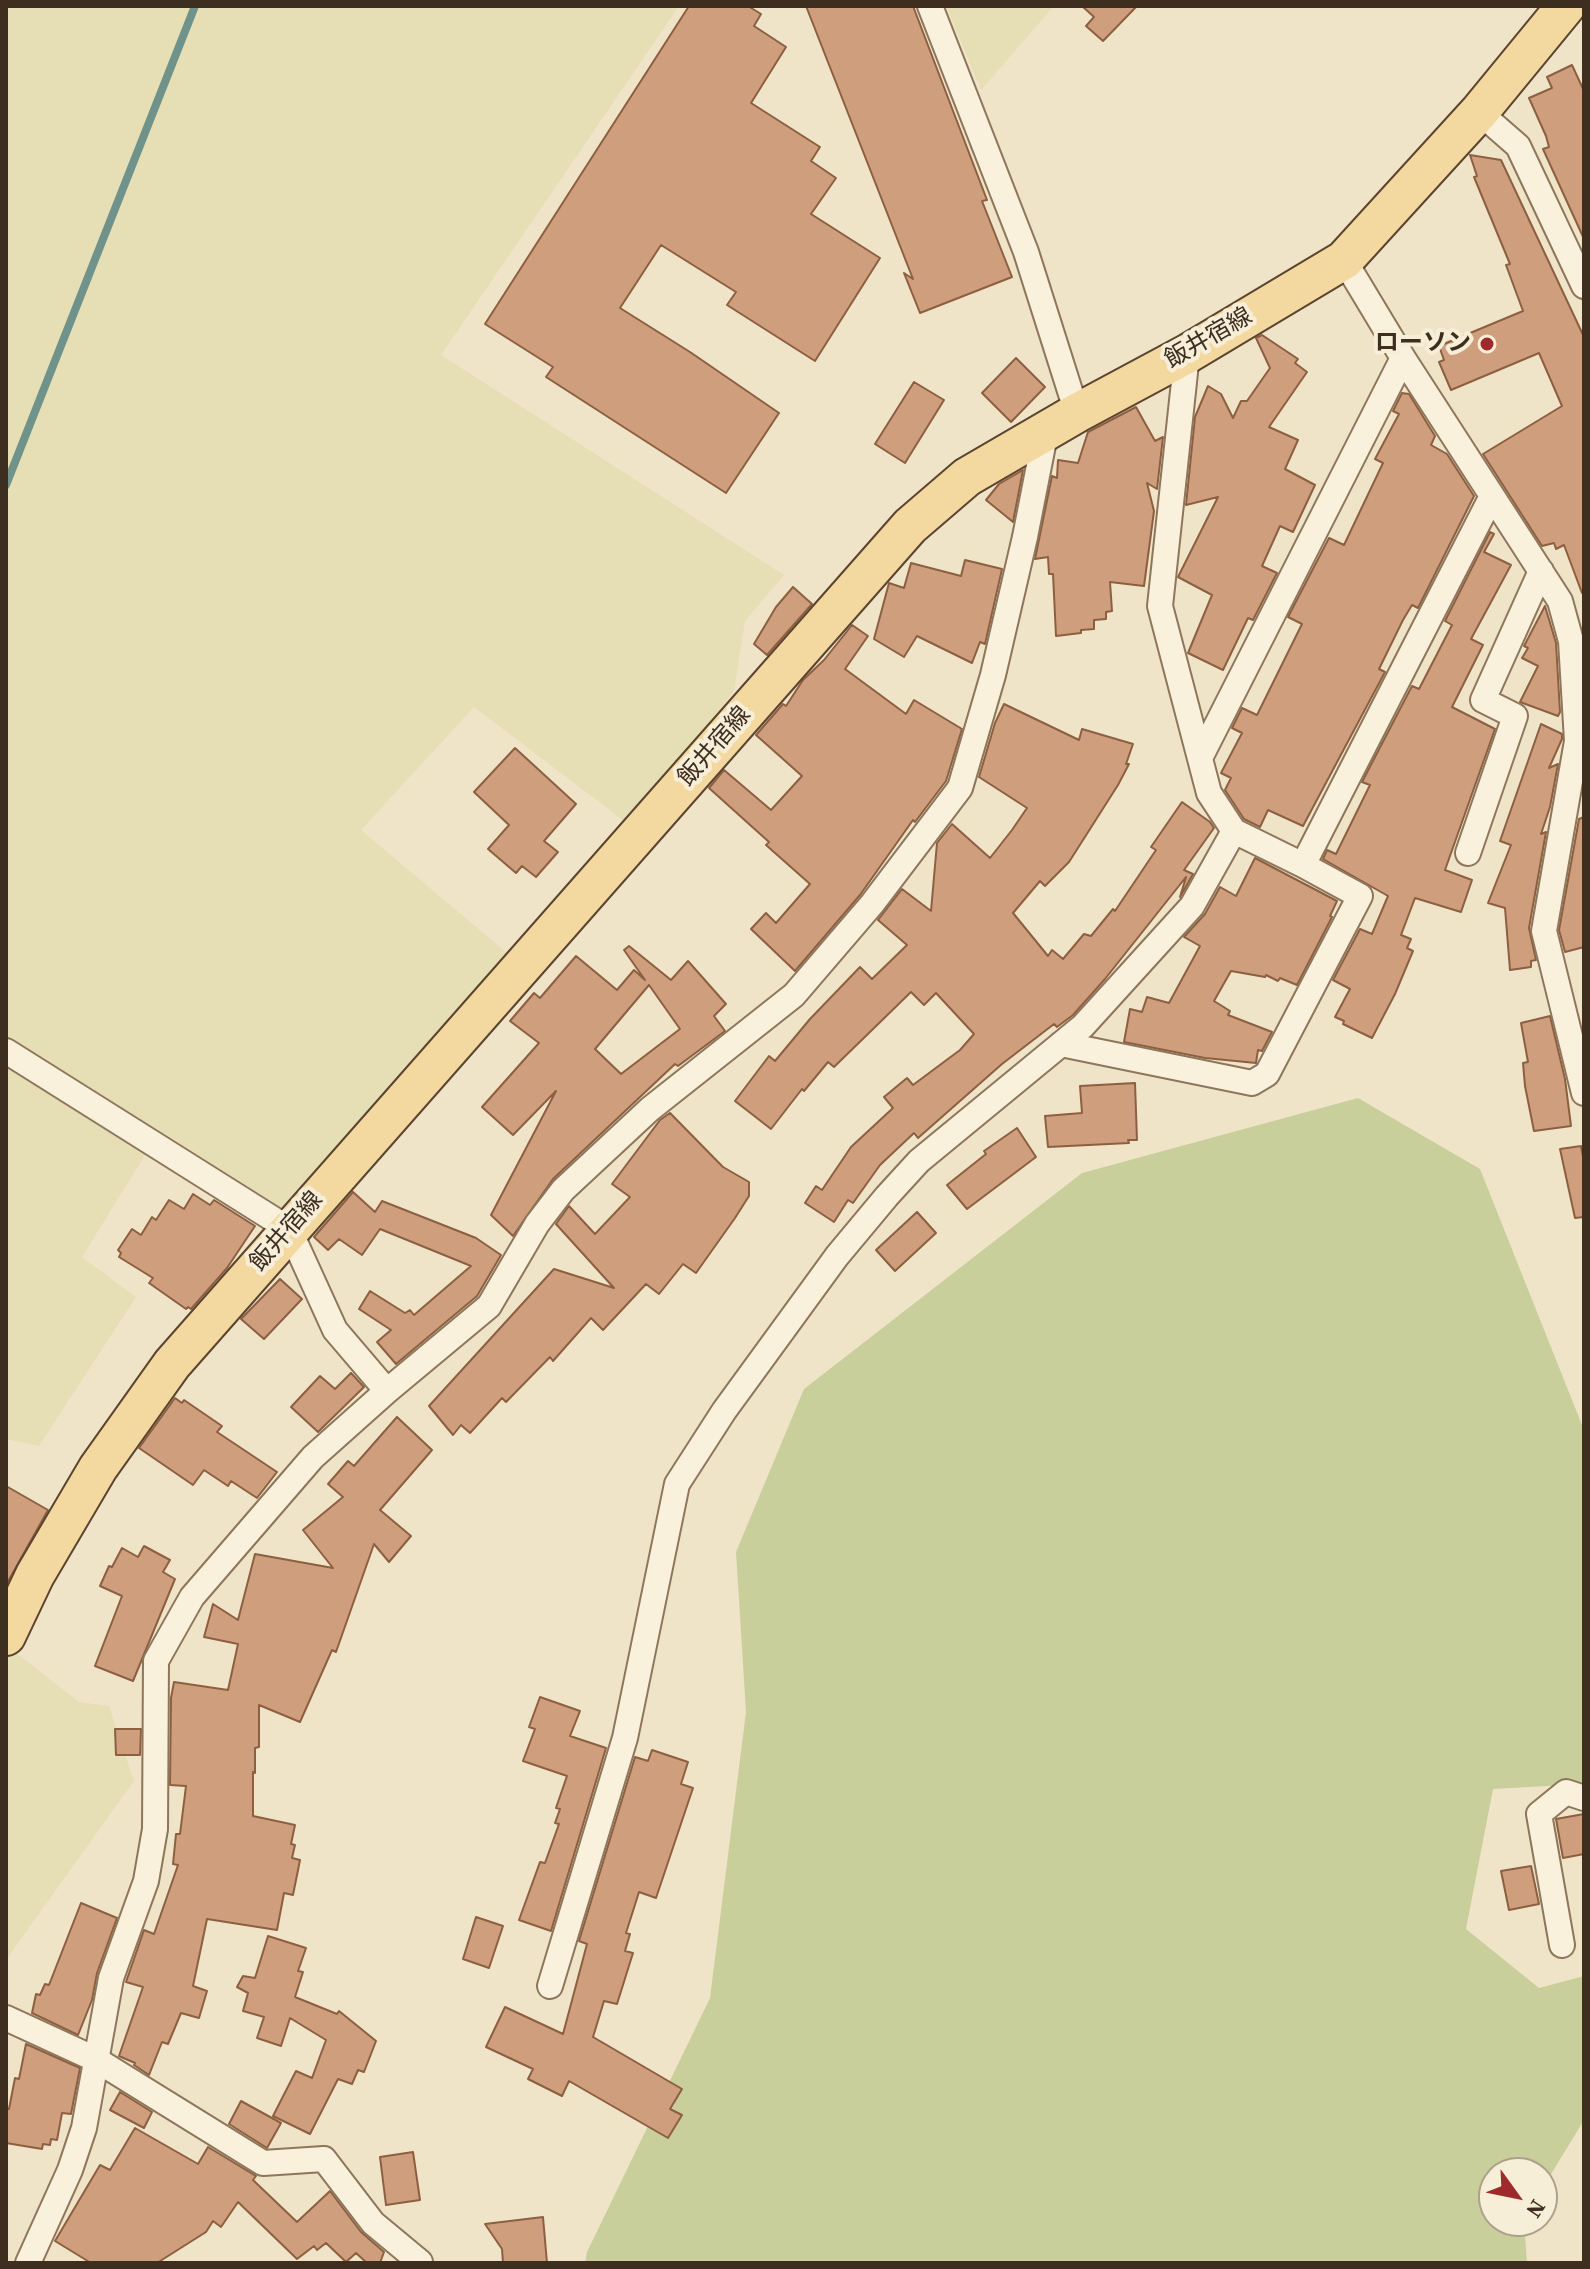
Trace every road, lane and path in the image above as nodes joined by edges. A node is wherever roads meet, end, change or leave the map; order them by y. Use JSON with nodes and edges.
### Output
{"nodes":[{"id":1,"x":930,"y":6,"type":"edge"},
{"id":2,"x":1566,"y":6,"type":"edge"},
{"id":3,"x":1479,"y":112,"type":"junction"},
{"id":4,"x":1344,"y":260,"type":"junction"},
{"id":5,"x":1584,"y":286,"type":"edge"},
{"id":6,"x":1187,"y":354,"type":"junction"},
{"id":7,"x":1403,"y":358,"type":"junction"},
{"id":8,"x":1061,"y":422,"type":"junction"},
{"id":9,"x":1492,"y":496,"type":"junction"},
{"id":10,"x":1541,"y":571,"type":"junction"},
{"id":11,"x":1200,"y":758,"type":"junction"},
{"id":12,"x":1575,"y":799,"type":"edge"},
{"id":13,"x":1234,"y":831,"type":"junction"},
{"id":14,"x":1468,"y":853,"type":"dead end"},
{"id":15,"x":1303,"y":865,"type":"junction"},
{"id":16,"x":1061,"y":1044,"type":"junction"},
{"id":17,"x":6,"y":1051,"type":"edge"},
{"id":18,"x":1584,"y":1093,"type":"edge"},
{"id":19,"x":289,"y":1229,"type":"junction"},
{"id":20,"x":387,"y":1391,"type":"junction"},
{"id":21,"x":6,"y":1636,"type":"edge"},
{"id":22,"x":1584,"y":1798,"type":"edge"},
{"id":23,"x":1562,"y":1945,"type":"dead end"},
{"id":24,"x":550,"y":1986,"type":"dead end"},
{"id":25,"x":6,"y":2018,"type":"edge"},
{"id":26,"x":95,"y":2059,"type":"junction"},
{"id":27,"x":420,"y":2262,"type":"edge"},
{"id":28,"x":28,"y":2263,"type":"edge"}],
"edges":[{"from":1,"to":8,"type":"street"},
{"from":2,"to":3,"type":"main road","name":"飯井宿線"},
{"from":3,"to":4,"type":"main road","name":"飯井宿線"},
{"from":3,"to":5,"type":"street"},
{"from":4,"to":6,"type":"main road","name":"飯井宿線"},
{"from":4,"to":7,"type":"street"},
{"from":6,"to":8,"type":"main road","name":"飯井宿線"},
{"from":6,"to":11,"type":"street"},
{"from":7,"to":9,"type":"street"},
{"from":7,"to":11,"type":"street"},
{"from":8,"to":19,"type":"main road","name":"飯井宿線"},
{"from":8,"to":20,"type":"street"},
{"from":9,"to":10,"type":"street"},
{"from":9,"to":15,"type":"street"},
{"from":10,"to":12,"type":"street"},
{"from":10,"to":14,"type":"street"},
{"from":11,"to":13,"type":"street"},
{"from":12,"to":18,"type":"street"},
{"from":13,"to":15,"type":"street"},
{"from":13,"to":16,"type":"street"},
{"from":15,"to":16,"type":"street"},
{"from":16,"to":24,"type":"street"},
{"from":17,"to":19,"type":"street"},
{"from":19,"to":20,"type":"street"},
{"from":19,"to":21,"type":"main road","name":"飯井宿線"},
{"from":20,"to":26,"type":"street"},
{"from":22,"to":23,"type":"street"},
{"from":25,"to":26,"type":"street"},
{"from":26,"to":27,"type":"street"},
{"from":26,"to":28,"type":"street"}]}
